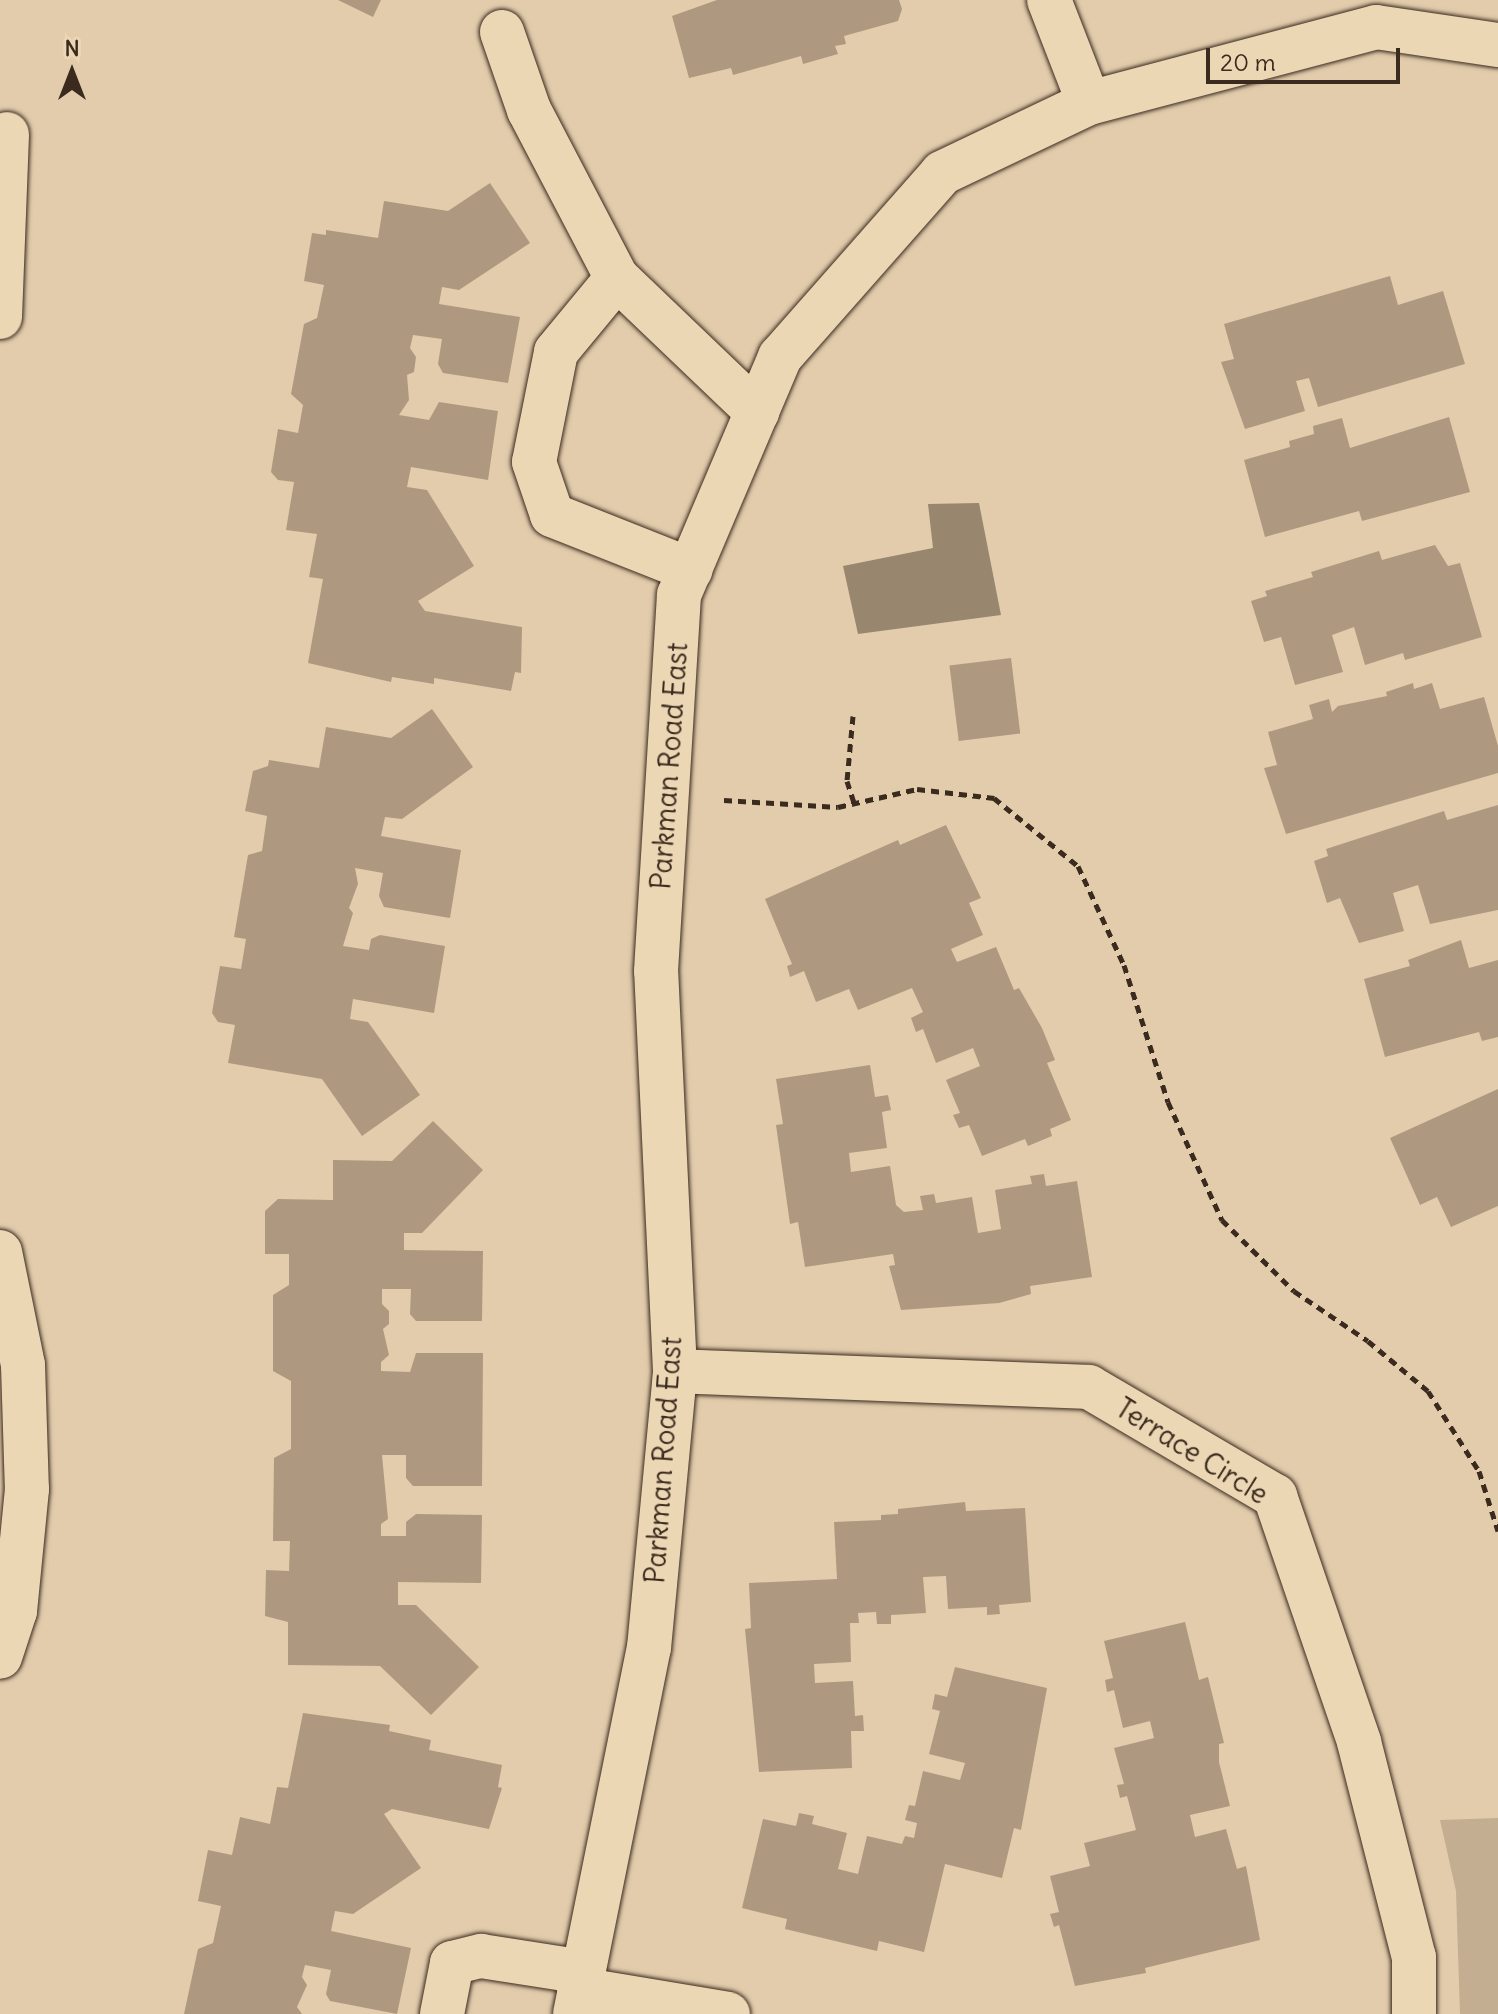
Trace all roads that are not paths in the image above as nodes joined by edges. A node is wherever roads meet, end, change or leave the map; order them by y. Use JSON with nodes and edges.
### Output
{"nodes":[{"id":1,"x":1049,"y":0,"type":"edge"},
{"id":2,"x":502,"y":32,"type":"dead end"},
{"id":3,"x":1498,"y":45,"type":"edge"},
{"id":4,"x":1089,"y":103,"type":"junction"},
{"id":5,"x":7,"y":134,"type":"dead end"},
{"id":6,"x":617,"y":278,"type":"junction"},
{"id":7,"x":0,"y":317,"type":"edge"},
{"id":8,"x":757,"y":412,"type":"junction"},
{"id":9,"x":691,"y":570,"type":"junction"},
{"id":10,"x":0,"y":1252,"type":"edge"},
{"id":11,"x":675,"y":1371,"type":"junction"},
{"id":12,"x":0,"y":1657,"type":"edge"},
{"id":13,"x":580,"y":1992,"type":"edge"},
{"id":14,"x":442,"y":2014,"type":"edge"},
{"id":15,"x":728,"y":2014,"type":"edge"},
{"id":16,"x":1414,"y":2014,"type":"edge"}],
"edges":[{"from":1,"to":4,"type":"street"},
{"from":2,"to":6,"type":"street"},
{"from":3,"to":4,"type":"street","name":"Parkman Road East"},
{"from":4,"to":8,"type":"street","name":"Parkman Road East"},
{"from":5,"to":7,"type":"street"},
{"from":6,"to":8,"type":"street"},
{"from":6,"to":9,"type":"street"},
{"from":8,"to":9,"type":"street","name":"Parkman Road East"},
{"from":9,"to":11,"type":"street","name":"Parkman Road East"},
{"from":10,"to":12,"type":"street"},
{"from":11,"to":13,"type":"street","name":"Parkman Road East"},
{"from":11,"to":16,"type":"street","name":"Terrace Circle"},
{"from":13,"to":14,"type":"street"},
{"from":13,"to":15,"type":"street"}]}
